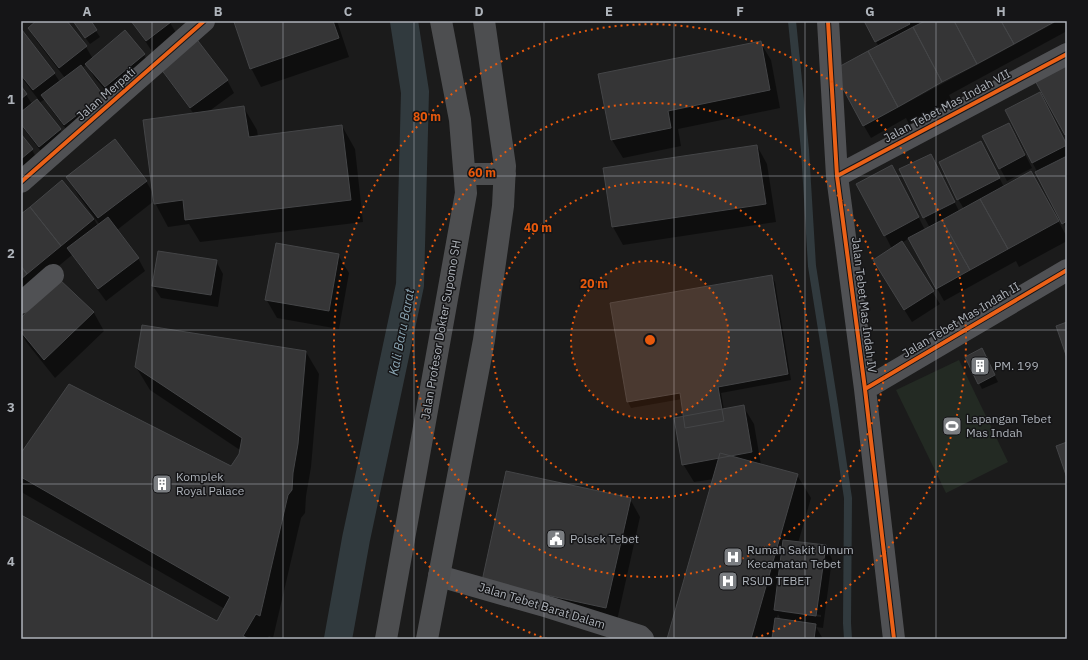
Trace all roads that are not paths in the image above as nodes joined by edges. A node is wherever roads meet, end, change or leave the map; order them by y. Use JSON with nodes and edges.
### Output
{"nodes":[{"id":1,"x":204,"y":21,"type":"edge"},
{"id":2,"x":441,"y":21,"type":"edge"},
{"id":3,"x":484,"y":21,"type":"edge"},
{"id":4,"x":828,"y":21,"type":"edge"},
{"id":5,"x":1067,"y":54,"type":"edge"},
{"id":6,"x":464,"y":174,"type":"junction"},
{"id":7,"x":505,"y":174,"type":"junction"},
{"id":8,"x":837,"y":176,"type":"junction"},
{"id":9,"x":21,"y":182,"type":"edge"},
{"id":10,"x":1067,"y":270,"type":"edge"},
{"id":11,"x":53,"y":275,"type":"dead end"},
{"id":12,"x":21,"y":303,"type":"edge"},
{"id":13,"x":865,"y":389,"type":"junction"},
{"id":14,"x":439,"y":576,"type":"junction"},
{"id":15,"x":386,"y":639,"type":"edge"},
{"id":16,"x":427,"y":639,"type":"edge"},
{"id":17,"x":644,"y":639,"type":"edge"},
{"id":18,"x":894,"y":639,"type":"edge"}],
"edges":[{"from":1,"to":9,"type":"street","name":"Jalan Merpati"},
{"from":2,"to":6,"type":"main road","name":"Jalan Profesor Dokter Supomo SH"},
{"from":3,"to":7,"type":"main road"},
{"from":4,"to":8,"type":"street","name":"Jalan Tebet Mas Indah IV"},
{"from":5,"to":8,"type":"street","name":"Jalan Tebet Mas Indah VII"},
{"from":6,"to":7,"type":"main road"},
{"from":6,"to":15,"type":"main road","name":"Jalan Profesor Dokter Supomo SH"},
{"from":7,"to":14,"type":"main road"},
{"from":8,"to":13,"type":"street","name":"Jalan Tebet Mas Indah IV"},
{"from":10,"to":13,"type":"street","name":"Jalan Tebet Mas Indah II"},
{"from":11,"to":12,"type":"street"},
{"from":13,"to":18,"type":"street","name":"Jalan Tebet Mas Indah IV"},
{"from":14,"to":16,"type":"main road"},
{"from":14,"to":17,"type":"street","name":"Jalan Tebet Barat Dalam"}]}
